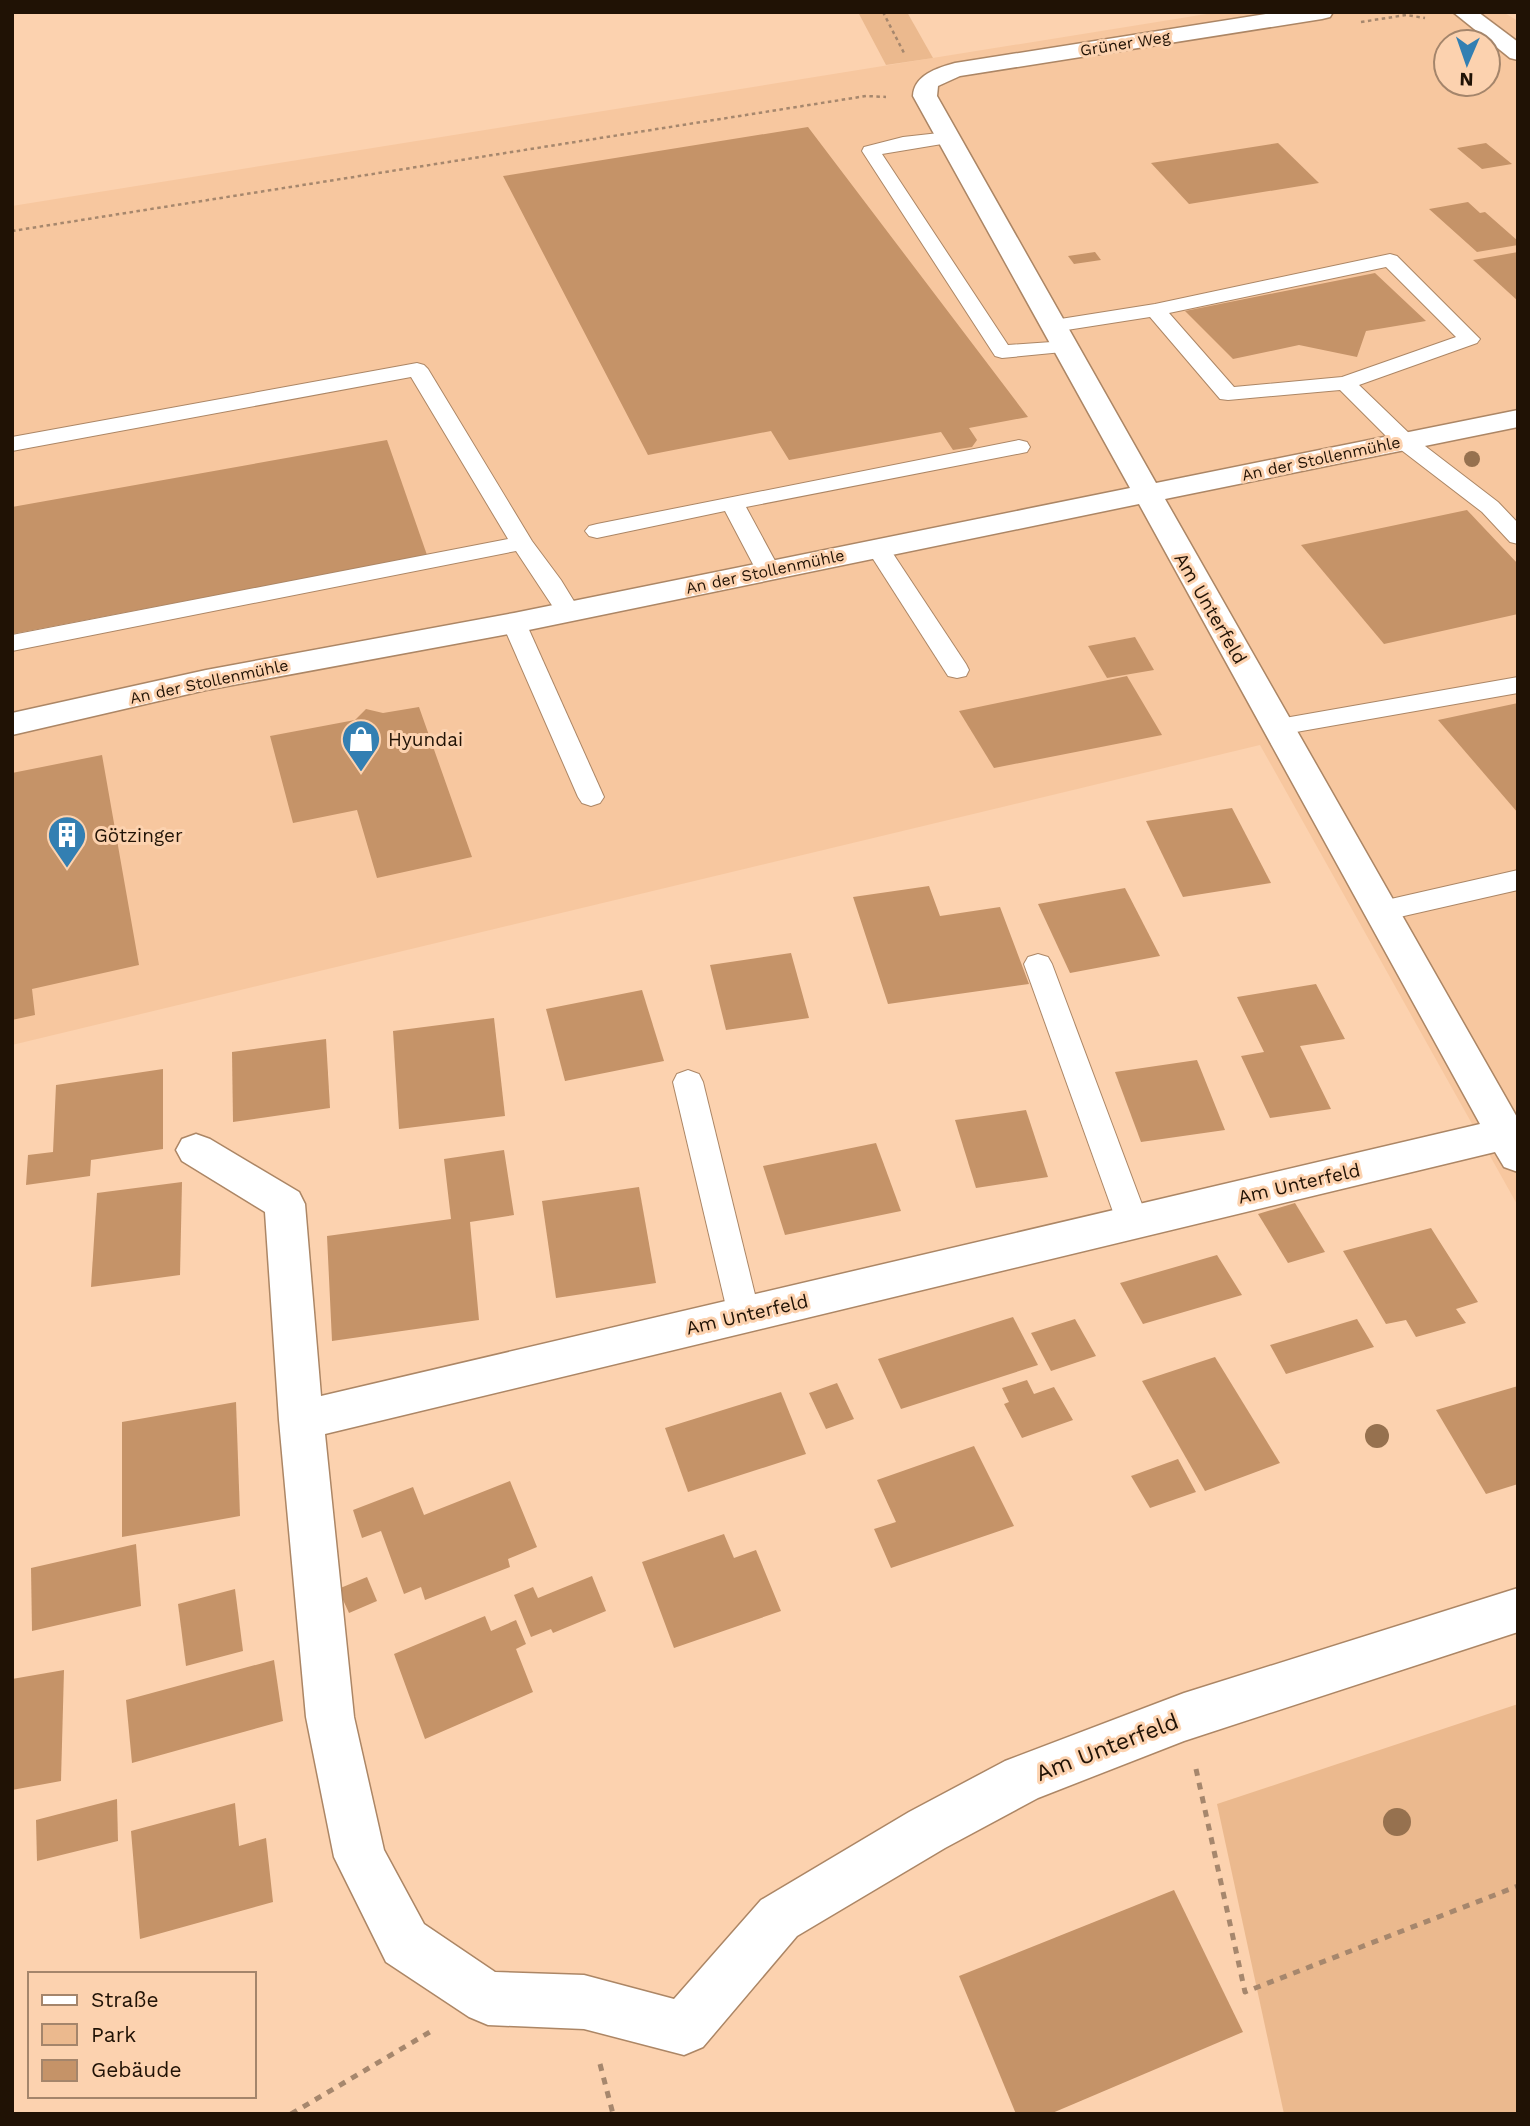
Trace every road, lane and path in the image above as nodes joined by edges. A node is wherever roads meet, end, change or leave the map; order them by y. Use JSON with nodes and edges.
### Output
{"nodes":[{"id":1,"x":1322,"y":12,"type":"edge"},
{"id":2,"x":1464,"y":12,"type":"edge"},
{"id":3,"x":1432,"y":18,"type":"dead end"},
{"id":4,"x":1358,"y":22,"type":"dead end"},
{"id":5,"x":1518,"y":52,"type":"edge"},
{"id":6,"x":928,"y":88,"type":"junction"},
{"id":7,"x":948,"y":138,"type":"junction"},
{"id":8,"x":12,"y":231,"type":"edge"},
{"id":9,"x":1155,"y":310,"type":"junction"},
{"id":10,"x":1060,"y":336,"type":"junction"},
{"id":11,"x":1345,"y":383,"type":"junction"},
{"id":12,"x":1518,"y":418,"type":"edge"},
{"id":13,"x":1404,"y":441,"type":"junction"},
{"id":14,"x":12,"y":444,"type":"edge"},
{"id":15,"x":1019,"y":447,"type":"dead end"},
{"id":16,"x":1146,"y":494,"type":"junction"},
{"id":17,"x":732,"y":503,"type":"junction"},
{"id":18,"x":597,"y":531,"type":"dead end"},
{"id":19,"x":1518,"y":537,"type":"edge"},
{"id":20,"x":522,"y":543,"type":"junction"},
{"id":21,"x":878,"y":548,"type":"junction"},
{"id":22,"x":768,"y":570,"type":"junction"},
{"id":23,"x":568,"y":611,"type":"junction"},
{"id":24,"x":514,"y":622,"type":"junction"},
{"id":25,"x":12,"y":643,"type":"edge"},
{"id":26,"x":957,"y":670,"type":"dead end"},
{"id":27,"x":1518,"y":685,"type":"edge"},
{"id":28,"x":12,"y":724,"type":"edge"},
{"id":29,"x":1279,"y":727,"type":"junction"},
{"id":30,"x":591,"y":797,"type":"dead end"},
{"id":31,"x":1518,"y":880,"type":"edge"},
{"id":32,"x":1382,"y":911,"type":"junction"},
{"id":33,"x":1038,"y":964,"type":"dead end"},
{"id":34,"x":688,"y":1082,"type":"dead end"},
{"id":35,"x":1511,"y":1145,"type":"edge"},
{"id":36,"x":196,"y":1150,"type":"dead end"},
{"id":37,"x":1133,"y":1223,"type":"junction"},
{"id":38,"x":744,"y":1315,"type":"junction"},
{"id":39,"x":302,"y":1420,"type":"junction"},
{"id":40,"x":1518,"y":1610,"type":"edge"},
{"id":41,"x":1184,"y":1717,"type":"junction"},
{"id":42,"x":1518,"y":1886,"type":"edge"},
{"id":43,"x":488,"y":1998,"type":"junction"},
{"id":44,"x":291,"y":2114,"type":"edge"}],
"edges":[{"from":1,"to":6,"type":"street","name":"Grüner Weg"},
{"from":2,"to":5,"type":"street"},
{"from":3,"to":4,"type":"path"},
{"from":6,"to":7,"type":"street","name":"Am Unterfeld"},
{"from":6,"to":8,"type":"path"},
{"from":7,"to":10,"type":"street","name":"Am Unterfeld"},
{"from":7,"to":10,"type":"lane"},
{"from":9,"to":10,"type":"lane"},
{"from":9,"to":11,"type":"lane"},
{"from":9,"to":11,"type":"lane"},
{"from":10,"to":16,"type":"street","name":"Am Unterfeld"},
{"from":11,"to":13,"type":"lane"},
{"from":12,"to":13,"type":"street","name":"An der Stollenmühle"},
{"from":13,"to":16,"type":"street","name":"An der Stollenmühle"},
{"from":13,"to":19,"type":"lane"},
{"from":14,"to":20,"type":"lane"},
{"from":15,"to":17,"type":"lane"},
{"from":16,"to":21,"type":"street","name":"An der Stollenmühle"},
{"from":16,"to":29,"type":"street","name":"Am Unterfeld"},
{"from":17,"to":18,"type":"lane"},
{"from":17,"to":22,"type":"lane"},
{"from":20,"to":23,"type":"lane"},
{"from":20,"to":25,"type":"lane"},
{"from":21,"to":22,"type":"street","name":"An der Stollenmühle"},
{"from":21,"to":26,"type":"lane"},
{"from":22,"to":23,"type":"street","name":"An der Stollenmühle"},
{"from":23,"to":24,"type":"street","name":"An der Stollenmühle"},
{"from":24,"to":28,"type":"street","name":"An der Stollenmühle"},
{"from":24,"to":30,"type":"lane"},
{"from":27,"to":29,"type":"lane"},
{"from":29,"to":32,"type":"street","name":"Am Unterfeld"},
{"from":31,"to":32,"type":"lane"},
{"from":32,"to":35,"type":"street","name":"Am Unterfeld"},
{"from":33,"to":37,"type":"lane"},
{"from":34,"to":38,"type":"lane"},
{"from":35,"to":37,"type":"street","name":"Am Unterfeld"},
{"from":36,"to":39,"type":"street"},
{"from":37,"to":38,"type":"street","name":"Am Unterfeld"},
{"from":38,"to":39,"type":"street","name":"Am Unterfeld"},
{"from":39,"to":43,"type":"street"},
{"from":40,"to":41,"type":"street","name":"Am Unterfeld"},
{"from":41,"to":42,"type":"path"},
{"from":41,"to":43,"type":"street","name":"Am Unterfeld"},
{"from":43,"to":44,"type":"path"}]}
